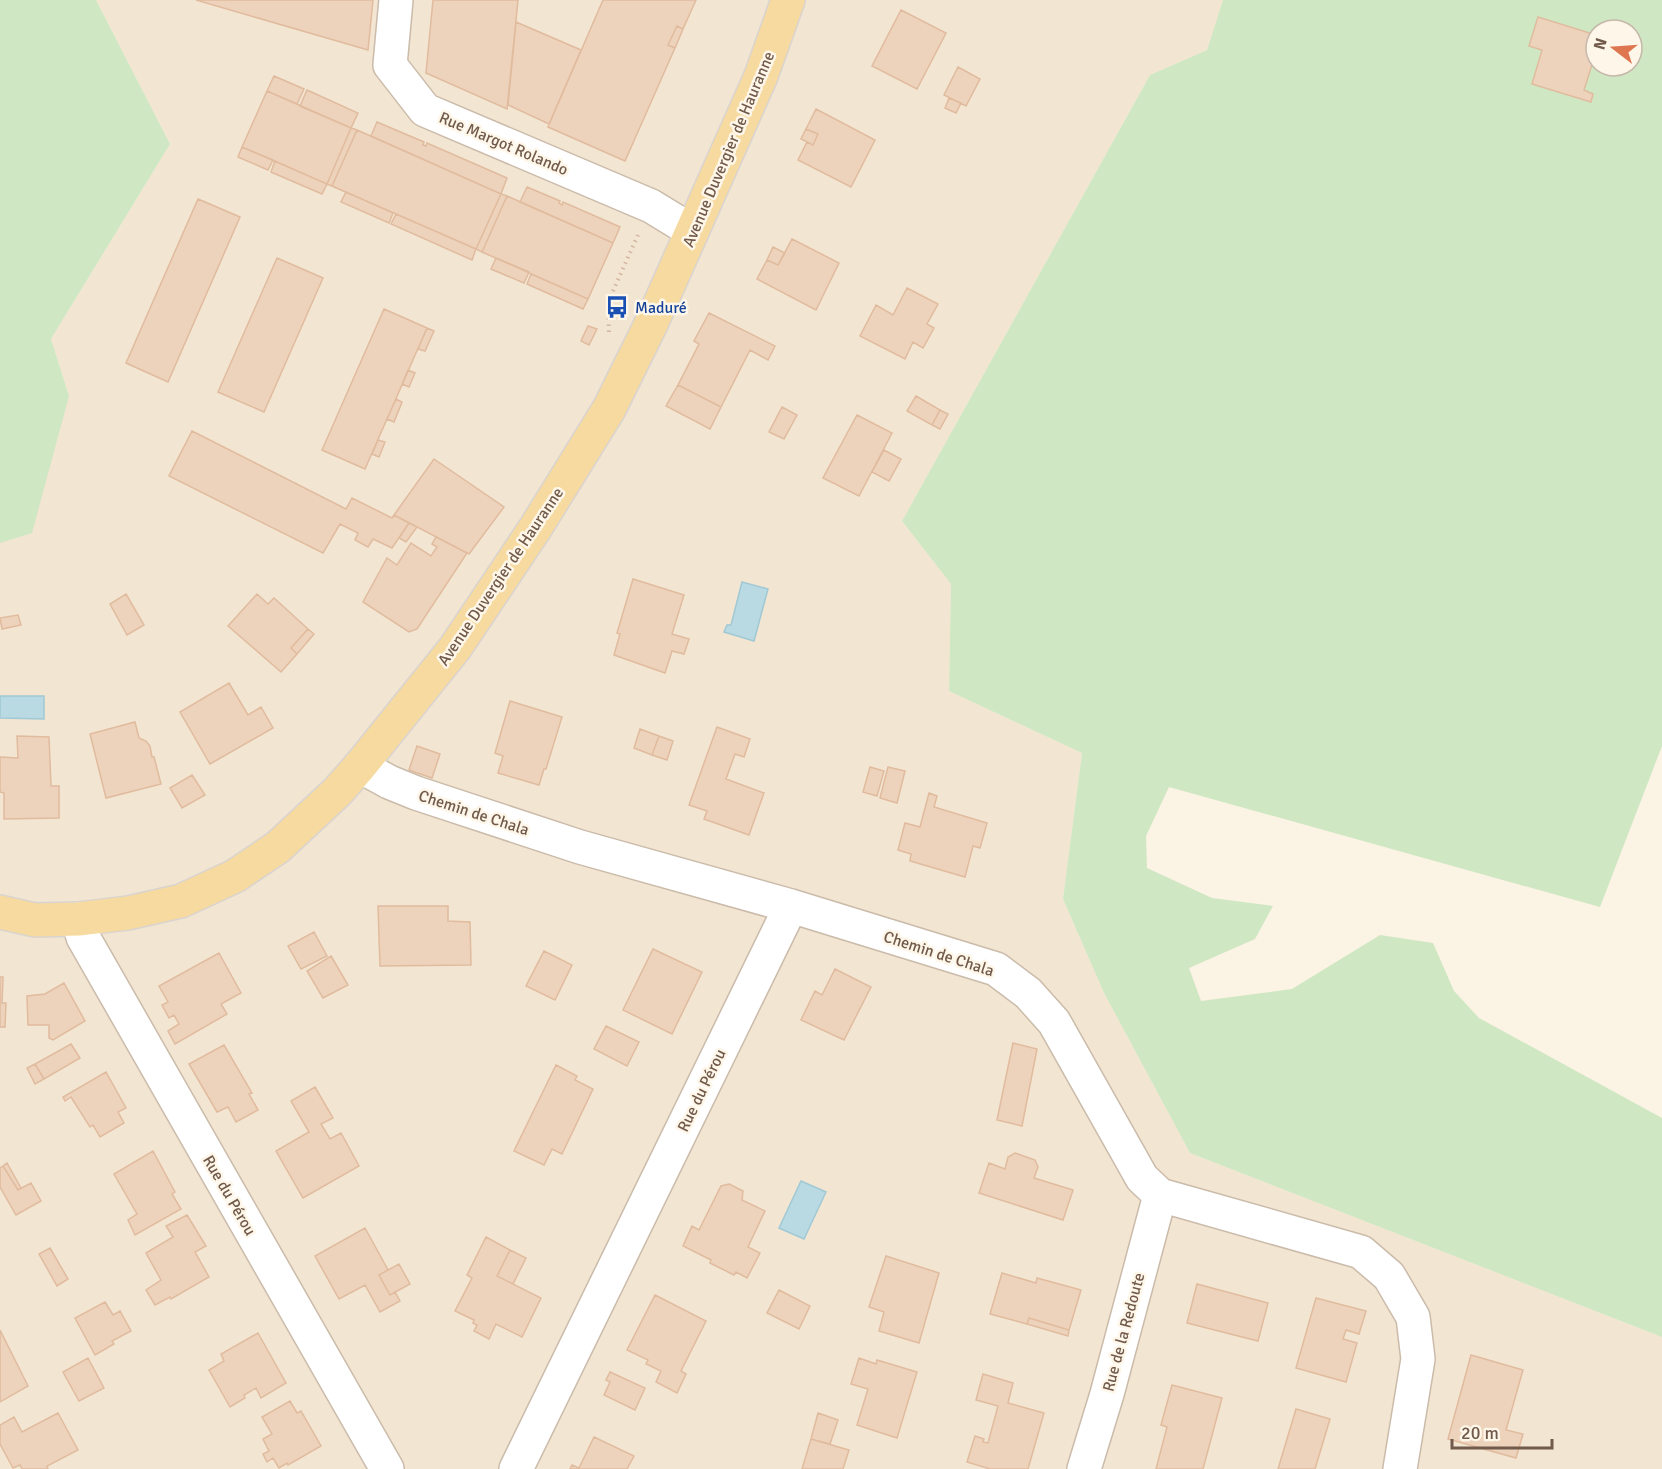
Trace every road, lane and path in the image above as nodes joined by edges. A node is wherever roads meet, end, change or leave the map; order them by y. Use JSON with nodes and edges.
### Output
{"nodes":[{"id":1,"x":396,"y":0,"type":"edge"},
{"id":2,"x":788,"y":0,"type":"edge"},
{"id":3,"x":651,"y":206,"type":"junction"},
{"id":4,"x":693,"y":231,"type":"junction"},
{"id":5,"x":609,"y":335,"type":"dead end"},
{"id":6,"x":360,"y":766,"type":"junction"},
{"id":7,"x":791,"y":906,"type":"junction"},
{"id":8,"x":0,"y":912,"type":"edge"},
{"id":9,"x":78,"y":918,"type":"junction"},
{"id":10,"x":1160,"y":1195,"type":"junction"},
{"id":11,"x":387,"y":1469,"type":"edge"},
{"id":12,"x":516,"y":1469,"type":"edge"},
{"id":13,"x":1084,"y":1469,"type":"edge"},
{"id":14,"x":1400,"y":1469,"type":"edge"}],
"edges":[{"from":1,"to":3,"type":"street","name":"Rue Margot Rolando"},
{"from":2,"to":4,"type":"main road","name":"Avenue Duvergier de Hauranne"},
{"from":3,"to":4,"type":"street","name":"Rue Margot Rolando"},
{"from":3,"to":5,"type":"path"},
{"from":4,"to":6,"type":"main road","name":"Avenue Duvergier de Hauranne"},
{"from":6,"to":7,"type":"street","name":"Chemin de Chala"},
{"from":6,"to":9,"type":"main road","name":"Avenue Duvergier de Hauranne"},
{"from":7,"to":10,"type":"street","name":"Chemin de Chala"},
{"from":7,"to":12,"type":"street","name":"Rue du Pérou"},
{"from":8,"to":9,"type":"main road","name":"Avenue Duvergier de Hauranne"},
{"from":9,"to":11,"type":"street","name":"Rue du Pérou"},
{"from":10,"to":13,"type":"street","name":"Rue de la Redoute"},
{"from":10,"to":14,"type":"street"}]}
